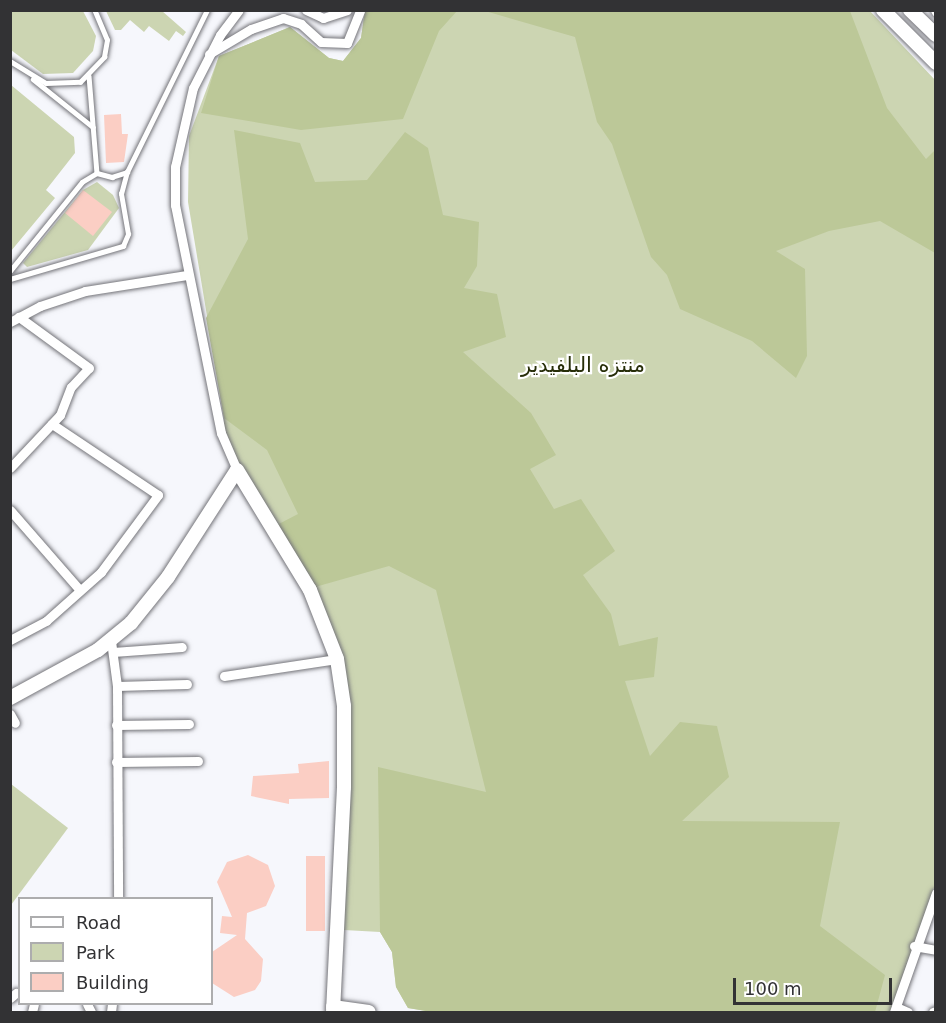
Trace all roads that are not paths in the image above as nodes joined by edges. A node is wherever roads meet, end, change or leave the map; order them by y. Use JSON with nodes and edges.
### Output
{"nodes":[{"id":1,"x":94,"y":10,"type":"edge"},
{"id":2,"x":207,"y":10,"type":"edge"},
{"id":3,"x":239,"y":10,"type":"edge"},
{"id":4,"x":306,"y":10,"type":"edge"},
{"id":5,"x":347,"y":10,"type":"edge"},
{"id":6,"x":360,"y":10,"type":"edge"},
{"id":7,"x":883,"y":10,"type":"edge"},
{"id":8,"x":910,"y":10,"type":"edge"},
{"id":9,"x":936,"y":35,"type":"edge"},
{"id":10,"x":207,"y":56,"type":"junction"},
{"id":11,"x":10,"y":61,"type":"edge"},
{"id":12,"x":936,"y":63,"type":"edge"},
{"id":13,"x":28,"y":76,"type":"junction"},
{"id":14,"x":89,"y":76,"type":"junction"},
{"id":15,"x":93,"y":127,"type":"junction"},
{"id":16,"x":127,"y":172,"type":"junction"},
{"id":17,"x":97,"y":173,"type":"junction"},
{"id":18,"x":10,"y":271,"type":"edge"},
{"id":19,"x":187,"y":275,"type":"junction"},
{"id":20,"x":10,"y":279,"type":"edge"},
{"id":21,"x":15,"y":320,"type":"edge"},
{"id":22,"x":52,"y":424,"type":"junction"},
{"id":23,"x":10,"y":468,"type":"edge"},
{"id":24,"x":237,"y":470,"type":"junction"},
{"id":25,"x":10,"y":510,"type":"edge"},
{"id":26,"x":78,"y":588,"type":"junction"},
{"id":27,"x":10,"y":640,"type":"edge"},
{"id":28,"x":112,"y":647,"type":"junction"},
{"id":29,"x":182,"y":647,"type":"dead end"},
{"id":30,"x":338,"y":659,"type":"junction"},
{"id":31,"x":224,"y":676,"type":"dead end"},
{"id":32,"x":187,"y":684,"type":"dead end"},
{"id":33,"x":117,"y":686,"type":"junction"},
{"id":34,"x":10,"y":698,"type":"edge"},
{"id":35,"x":189,"y":724,"type":"dead end"},
{"id":36,"x":116,"y":725,"type":"junction"},
{"id":37,"x":198,"y":761,"type":"dead end"},
{"id":38,"x":116,"y":762,"type":"junction"},
{"id":39,"x":936,"y":893,"type":"edge"},
{"id":40,"x":118,"y":897,"type":"edge"},
{"id":41,"x":914,"y":946,"type":"junction"},
{"id":42,"x":936,"y":950,"type":"edge"},
{"id":43,"x":333,"y":1010,"type":"edge"},
{"id":44,"x":895,"y":1010,"type":"edge"},
{"id":45,"x":369,"y":1012,"type":"edge"},
{"id":46,"x":908,"y":1012,"type":"edge"}],
"edges":[{"from":1,"to":14,"type":"lane"},
{"from":2,"to":16,"type":"lane"},
{"from":3,"to":10,"type":"street"},
{"from":4,"to":5,"type":"street"},
{"from":6,"to":10,"type":"street"},
{"from":7,"to":12,"type":"street"},
{"from":8,"to":9,"type":"street"},
{"from":10,"to":19,"type":"street"},
{"from":11,"to":13,"type":"lane"},
{"from":13,"to":14,"type":"lane"},
{"from":13,"to":15,"type":"lane"},
{"from":14,"to":15,"type":"lane"},
{"from":15,"to":17,"type":"lane"},
{"from":16,"to":17,"type":"lane"},
{"from":16,"to":20,"type":"lane"},
{"from":17,"to":18,"type":"lane"},
{"from":19,"to":21,"type":"street"},
{"from":19,"to":24,"type":"street"},
{"from":21,"to":22,"type":"street"},
{"from":22,"to":23,"type":"street"},
{"from":22,"to":26,"type":"street"},
{"from":24,"to":28,"type":"street"},
{"from":24,"to":30,"type":"street"},
{"from":25,"to":26,"type":"street"},
{"from":26,"to":27,"type":"street"},
{"from":28,"to":29,"type":"street"},
{"from":28,"to":33,"type":"street"},
{"from":28,"to":34,"type":"street"},
{"from":30,"to":31,"type":"street"},
{"from":30,"to":43,"type":"street"},
{"from":32,"to":33,"type":"street"},
{"from":33,"to":36,"type":"street"},
{"from":35,"to":36,"type":"street"},
{"from":36,"to":38,"type":"street"},
{"from":37,"to":38,"type":"street"},
{"from":38,"to":40,"type":"street"},
{"from":39,"to":41,"type":"street"},
{"from":41,"to":42,"type":"street"},
{"from":41,"to":44,"type":"street"},
{"from":43,"to":45,"type":"street"},
{"from":44,"to":46,"type":"street"}]}
